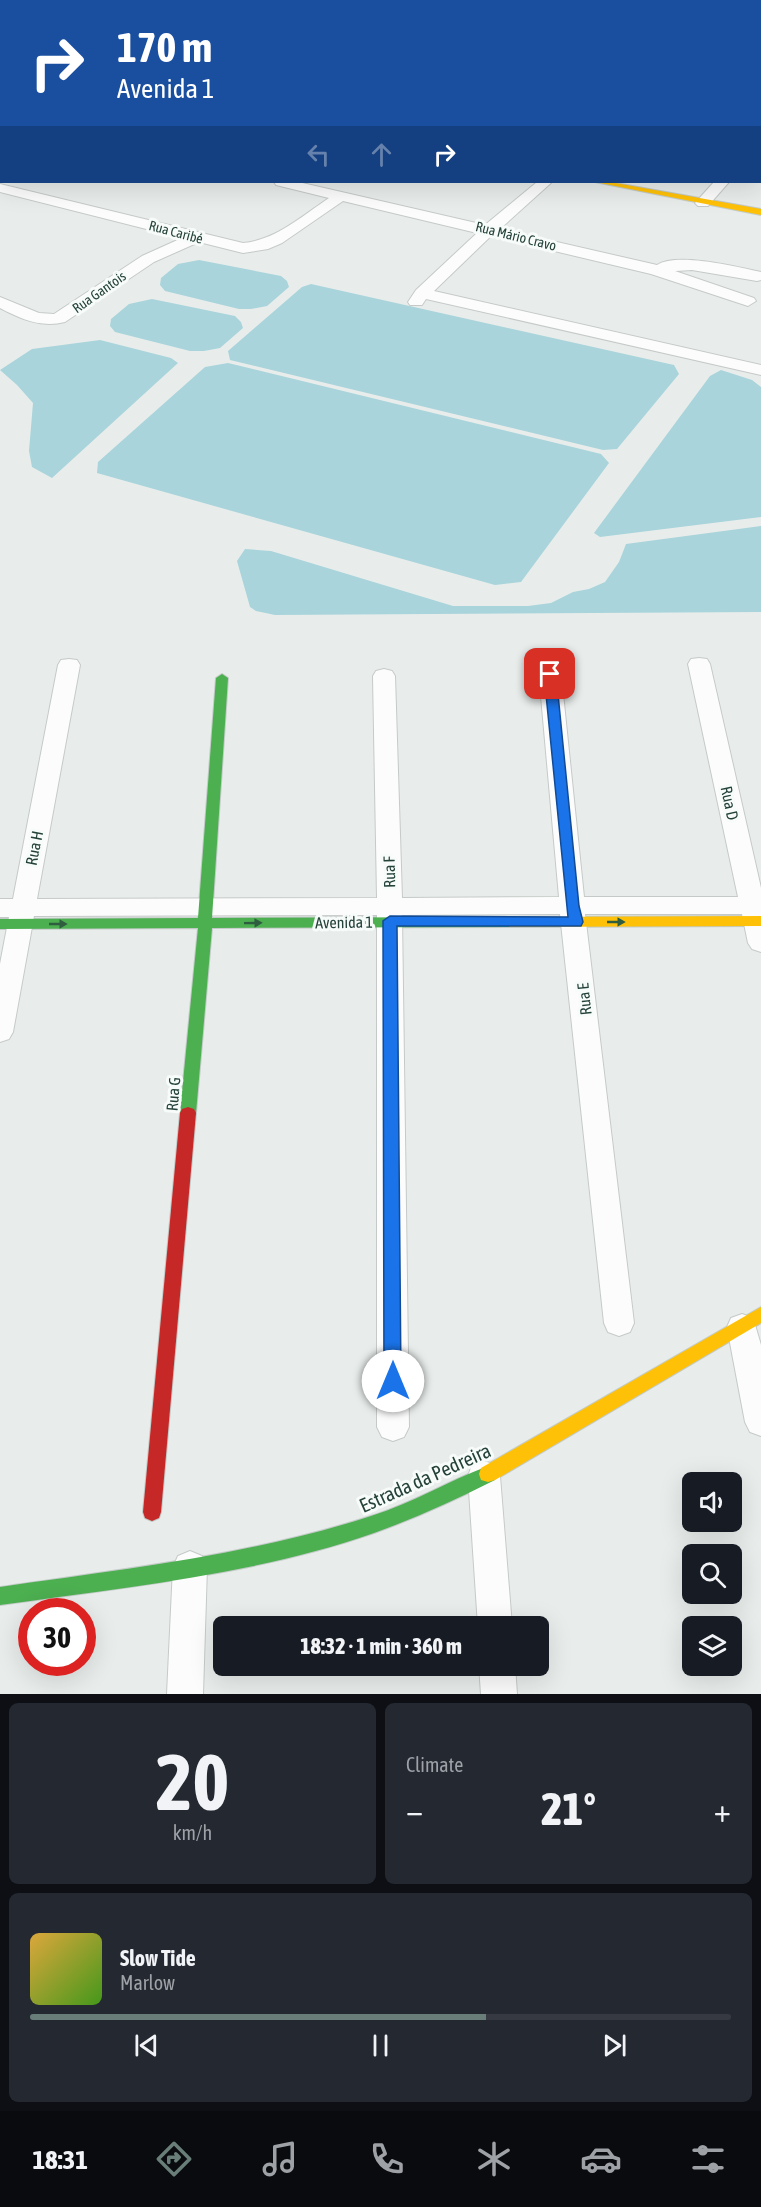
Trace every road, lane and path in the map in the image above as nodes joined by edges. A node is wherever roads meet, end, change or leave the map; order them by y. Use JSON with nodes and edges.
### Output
{"nodes":[{"id":1,"x":285,"y":183,"type":"edge"},
{"id":2,"x":544,"y":183,"type":"edge"},
{"id":3,"x":604,"y":183,"type":"edge"},
{"id":4,"x":721,"y":183,"type":"edge"},
{"id":5,"x":0,"y":188,"type":"edge"},
{"id":6,"x":341,"y":196,"type":"junction"},
{"id":7,"x":703,"y":204,"type":"junction"},
{"id":8,"x":761,"y":212,"type":"edge"},
{"id":9,"x":490,"y":229,"type":"junction"},
{"id":10,"x":196,"y":237,"type":"junction"},
{"id":11,"x":656,"y":270,"type":"junction"},
{"id":12,"x":757,"y":276,"type":"dead end"},
{"id":13,"x":748,"y":301,"type":"dead end"},
{"id":14,"x":0,"y":302,"type":"edge"},
{"id":15,"x":761,"y":370,"type":"edge"},
{"id":16,"x":699,"y":664,"type":"dead end"},
{"id":17,"x":69,"y":665,"type":"dead end"},
{"id":18,"x":550,"y":674,"type":"dead end"},
{"id":19,"x":384,"y":676,"type":"dead end"},
{"id":20,"x":222,"y":678,"type":"dead end"},
{"id":21,"x":390,"y":914,"type":"junction"},
{"id":22,"x":574,"y":914,"type":"junction"},
{"id":23,"x":11,"y":916,"type":"edge"},
{"id":24,"x":205,"y":916,"type":"junction"},
{"id":25,"x":758,"y":919,"type":"edge"},
{"id":26,"x":0,"y":1032,"type":"edge"},
{"id":27,"x":751,"y":1321,"type":"edge"},
{"id":28,"x":619,"y":1323,"type":"dead end"},
{"id":29,"x":761,"y":1422,"type":"edge"},
{"id":30,"x":393,"y":1427,"type":"dead end"},
{"id":31,"x":484,"y":1476,"type":"junction"},
{"id":32,"x":152,"y":1512,"type":"dead end"},
{"id":33,"x":190,"y":1567,"type":"junction"},
{"id":34,"x":0,"y":1596,"type":"edge"},
{"id":35,"x":494,"y":1616,"type":"edge"},
{"id":36,"x":498,"y":1676,"type":"edge"},
{"id":37,"x":185,"y":1694,"type":"edge"},
{"id":38,"x":499,"y":1694,"type":"edge"}],
"edges":[{"from":1,"to":6,"type":"street","name":"Rua Mário Cravo"},
{"from":2,"to":9,"type":"street"},
{"from":3,"to":7,"type":"street"},
{"from":4,"to":7,"type":"street"},
{"from":5,"to":10,"type":"street","name":"Rua Caribé"},
{"from":6,"to":9,"type":"street","name":"Rua Mário Cravo"},
{"from":6,"to":10,"type":"street","name":"Rua Caribé"},
{"from":7,"to":8,"type":"street"},
{"from":9,"to":11,"type":"street","name":"Rua Mário Cravo"},
{"from":9,"to":15,"type":"street"},
{"from":10,"to":14,"type":"street","name":"Rua Gantois"},
{"from":11,"to":12,"type":"street"},
{"from":11,"to":13,"type":"street","name":"Rua Mário Cravo"},
{"from":16,"to":25,"type":"street","name":"Rua D"},
{"from":17,"to":23,"type":"street","name":"Rua H"},
{"from":18,"to":22,"type":"street","name":"Rua E"},
{"from":19,"to":21,"type":"street","name":"Rua F"},
{"from":20,"to":24,"type":"street","name":"Rua G"},
{"from":21,"to":22,"type":"street","name":"Avenida 1"},
{"from":21,"to":24,"type":"street","name":"Avenida 1"},
{"from":21,"to":30,"type":"street","name":"Rua F"},
{"from":22,"to":25,"type":"street","name":"Avenida 1"},
{"from":22,"to":28,"type":"street","name":"Rua E"},
{"from":23,"to":24,"type":"street","name":"Avenida 1"},
{"from":23,"to":26,"type":"street","name":"Rua H"},
{"from":24,"to":32,"type":"street","name":"Rua G"},
{"from":27,"to":29,"type":"street"},
{"from":27,"to":31,"type":"street","name":"Estrada da Pedreira"},
{"from":31,"to":33,"type":"street","name":"Estrada da Pedreira"},
{"from":31,"to":35,"type":"street"},
{"from":33,"to":34,"type":"street","name":"Estrada da Pedreira"},
{"from":33,"to":37,"type":"street"},
{"from":36,"to":38,"type":"street"}]}
